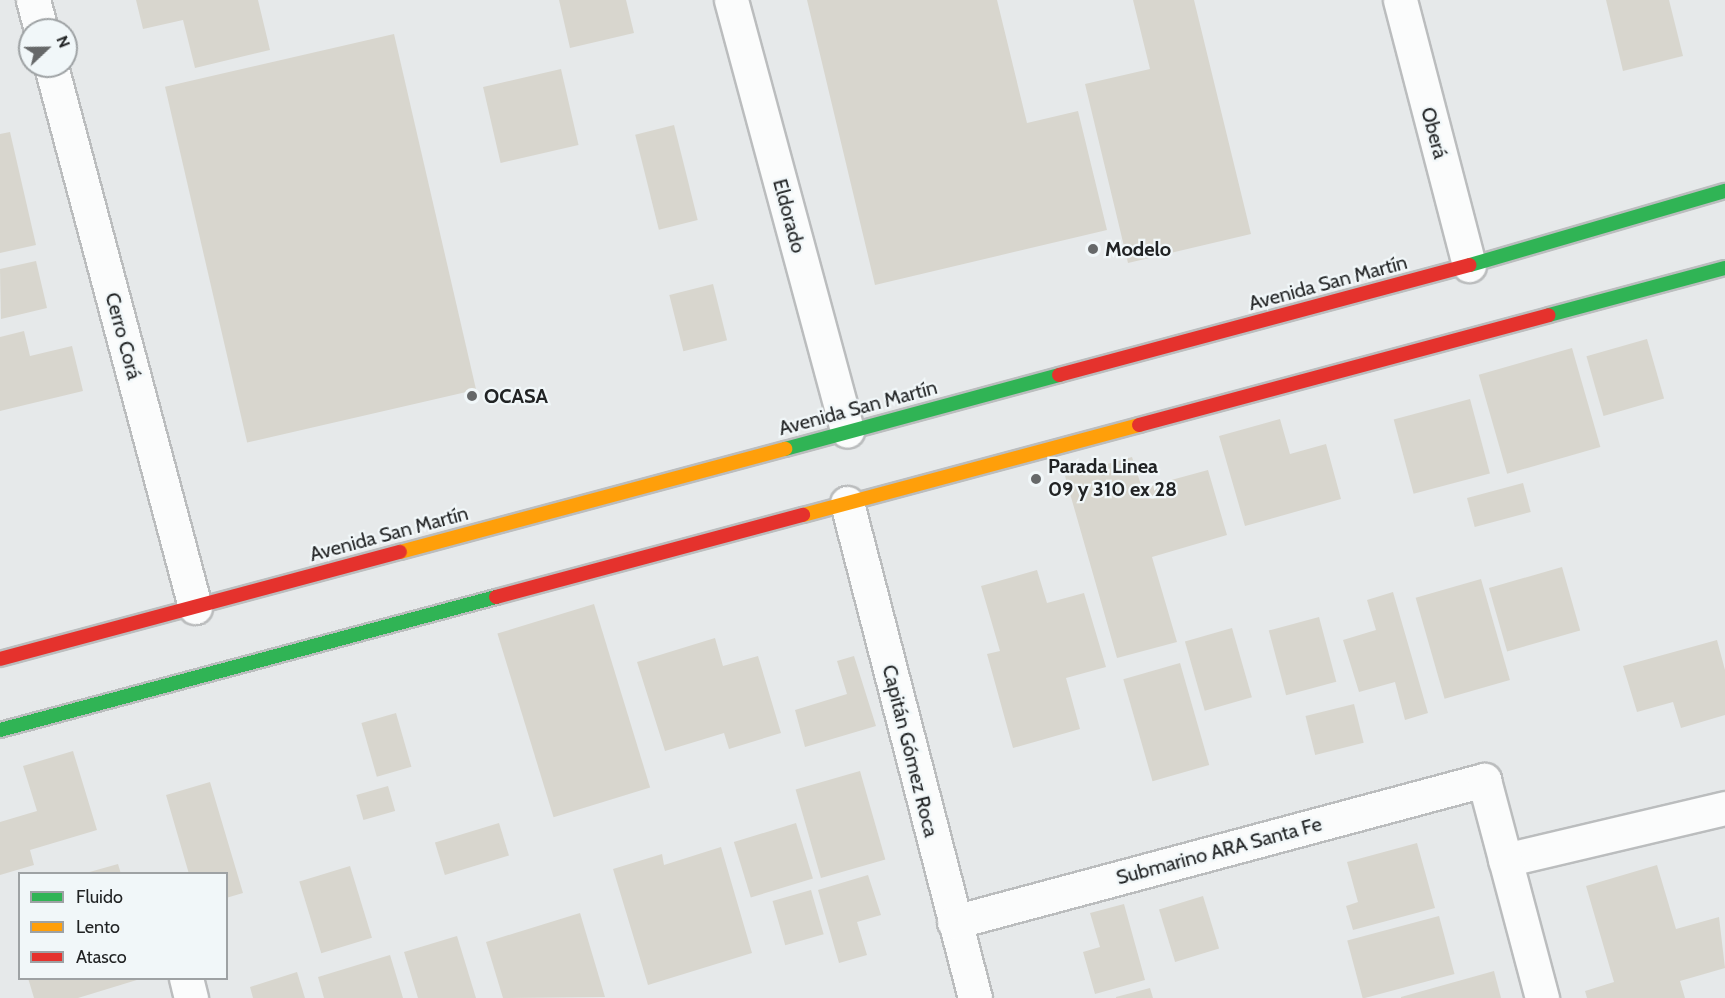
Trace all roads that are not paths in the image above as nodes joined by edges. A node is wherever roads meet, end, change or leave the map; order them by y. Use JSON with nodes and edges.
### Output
{"nodes":[{"id":1,"x":33,"y":0,"type":"edge"},
{"id":2,"x":731,"y":0,"type":"edge"},
{"id":3,"x":1400,"y":0,"type":"edge"},
{"id":4,"x":38,"y":18,"type":"edge"},
{"id":5,"x":54,"y":78,"type":"edge"},
{"id":6,"x":1725,"y":191,"type":"edge"},
{"id":7,"x":1469,"y":265,"type":"junction"},
{"id":8,"x":1725,"y":268,"type":"edge"},
{"id":9,"x":847,"y":431,"type":"junction"},
{"id":10,"x":847,"y":503,"type":"junction"},
{"id":11,"x":195,"y":607,"type":"junction"},
{"id":12,"x":0,"y":659,"type":"edge"},
{"id":13,"x":0,"y":730,"type":"edge"},
{"id":14,"x":1725,"y":808,"type":"edge"},
{"id":15,"x":1505,"y":860,"type":"junction"},
{"id":16,"x":954,"y":922,"type":"junction"},
{"id":17,"x":186,"y":980,"type":"edge"},
{"id":18,"x":191,"y":998,"type":"edge"},
{"id":19,"x":975,"y":998,"type":"edge"},
{"id":20,"x":1542,"y":998,"type":"edge"}],
"edges":[{"from":1,"to":4,"type":"street"},
{"from":2,"to":9,"type":"street","name":"Eldorado"},
{"from":3,"to":7,"type":"street","name":"Oberá"},
{"from":5,"to":11,"type":"street","name":"Cerro Corá"},
{"from":6,"to":7,"type":"main road","name":"Avenida San Martín"},
{"from":7,"to":9,"type":"main road","name":"Avenida San Martín"},
{"from":8,"to":10,"type":"main road"},
{"from":9,"to":11,"type":"main road","name":"Avenida San Martín"},
{"from":10,"to":13,"type":"main road"},
{"from":10,"to":16,"type":"street","name":"Capitán Gómez Roca"},
{"from":11,"to":12,"type":"main road","name":"Avenida San Martín"},
{"from":14,"to":15,"type":"street"},
{"from":15,"to":16,"type":"street","name":"Submarino ARA Santa Fe"},
{"from":15,"to":20,"type":"street"},
{"from":16,"to":19,"type":"street","name":"Capitán Gómez Roca"},
{"from":17,"to":18,"type":"street"}]}
